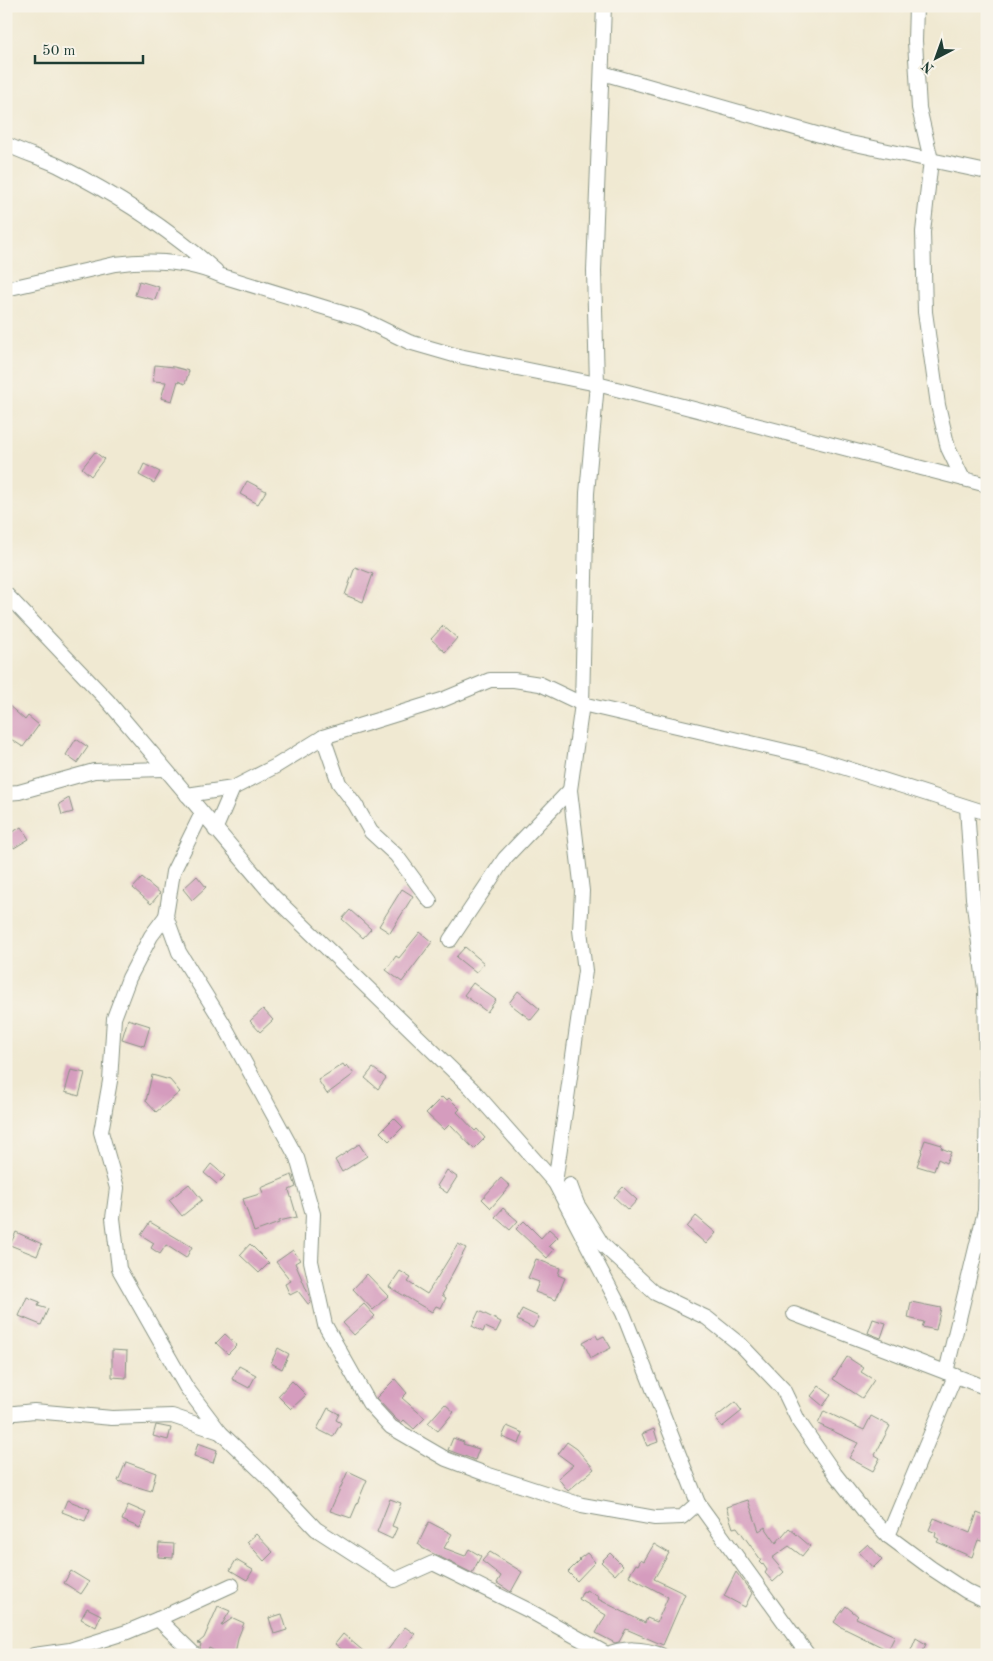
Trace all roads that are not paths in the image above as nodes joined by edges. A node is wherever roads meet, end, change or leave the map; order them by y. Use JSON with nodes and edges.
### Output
{"nodes":[{"id":1,"x":604,"y":6,"type":"edge"},
{"id":2,"x":916,"y":6,"type":"edge"},
{"id":3,"x":602,"y":73,"type":"junction"},
{"id":4,"x":6,"y":144,"type":"edge"},
{"id":5,"x":932,"y":160,"type":"junction"},
{"id":6,"x":987,"y":172,"type":"edge"},
{"id":7,"x":222,"y":276,"type":"junction"},
{"id":8,"x":6,"y":289,"type":"edge"},
{"id":9,"x":597,"y":384,"type":"junction"},
{"id":10,"x":964,"y":479,"type":"junction"},
{"id":11,"x":987,"y":485,"type":"edge"},
{"id":12,"x":6,"y":594,"type":"edge"},
{"id":13,"x":582,"y":704,"type":"junction"},
{"id":14,"x":323,"y":737,"type":"junction"},
{"id":15,"x":164,"y":769,"type":"junction"},
{"id":16,"x":234,"y":788,"type":"junction"},
{"id":17,"x":570,"y":790,"type":"junction"},
{"id":18,"x":6,"y":793,"type":"edge"},
{"id":19,"x":187,"y":795,"type":"junction"},
{"id":20,"x":967,"y":807,"type":"junction"},
{"id":21,"x":202,"y":813,"type":"junction"},
{"id":22,"x":987,"y":813,"type":"edge"},
{"id":23,"x":215,"y":830,"type":"junction"},
{"id":24,"x":430,"y":900,"type":"dead end"},
{"id":25,"x":166,"y":916,"type":"junction"},
{"id":26,"x":450,"y":940,"type":"dead end"},
{"id":27,"x":555,"y":1183,"type":"junction"},
{"id":28,"x":570,"y":1185,"type":"dead end"},
{"id":29,"x":794,"y":1314,"type":"dead end"},
{"id":30,"x":951,"y":1374,"type":"junction"},
{"id":31,"x":987,"y":1388,"type":"edge"},
{"id":32,"x":6,"y":1414,"type":"edge"},
{"id":33,"x":220,"y":1432,"type":"junction"},
{"id":34,"x":698,"y":1502,"type":"junction"},
{"id":35,"x":888,"y":1536,"type":"junction"},
{"id":36,"x":232,"y":1585,"type":"dead end"},
{"id":37,"x":987,"y":1601,"type":"edge"},
{"id":38,"x":158,"y":1619,"type":"junction"},
{"id":39,"x":606,"y":1654,"type":"edge"},
{"id":40,"x":34,"y":1655,"type":"edge"},
{"id":41,"x":195,"y":1655,"type":"edge"},
{"id":42,"x":661,"y":1655,"type":"edge"},
{"id":43,"x":808,"y":1655,"type":"edge"}],
"edges":[{"from":1,"to":3,"type":"street"},
{"from":2,"to":5,"type":"street"},
{"from":3,"to":5,"type":"street"},
{"from":3,"to":9,"type":"street"},
{"from":4,"to":7,"type":"street"},
{"from":5,"to":6,"type":"street"},
{"from":5,"to":10,"type":"street"},
{"from":7,"to":8,"type":"street"},
{"from":7,"to":9,"type":"street"},
{"from":9,"to":10,"type":"street"},
{"from":9,"to":13,"type":"street"},
{"from":10,"to":11,"type":"street"},
{"from":12,"to":15,"type":"street"},
{"from":13,"to":14,"type":"street"},
{"from":13,"to":17,"type":"street"},
{"from":13,"to":20,"type":"street"},
{"from":14,"to":16,"type":"street"},
{"from":14,"to":24,"type":"street"},
{"from":15,"to":18,"type":"street"},
{"from":15,"to":19,"type":"street"},
{"from":16,"to":19,"type":"street"},
{"from":16,"to":23,"type":"street"},
{"from":17,"to":26,"type":"street"},
{"from":17,"to":27,"type":"street"},
{"from":19,"to":21,"type":"street"},
{"from":20,"to":22,"type":"street"},
{"from":20,"to":30,"type":"street"},
{"from":21,"to":23,"type":"street"},
{"from":21,"to":25,"type":"street"},
{"from":23,"to":27,"type":"street"},
{"from":25,"to":33,"type":"street"},
{"from":25,"to":34,"type":"street"},
{"from":27,"to":34,"type":"street"},
{"from":28,"to":35,"type":"street"},
{"from":29,"to":30,"type":"street"},
{"from":30,"to":31,"type":"street"},
{"from":30,"to":35,"type":"street"},
{"from":32,"to":33,"type":"street"},
{"from":33,"to":39,"type":"street"},
{"from":34,"to":43,"type":"street"},
{"from":35,"to":37,"type":"street"},
{"from":36,"to":38,"type":"street"},
{"from":38,"to":40,"type":"street"},
{"from":38,"to":41,"type":"street"},
{"from":39,"to":42,"type":"street"}]}
